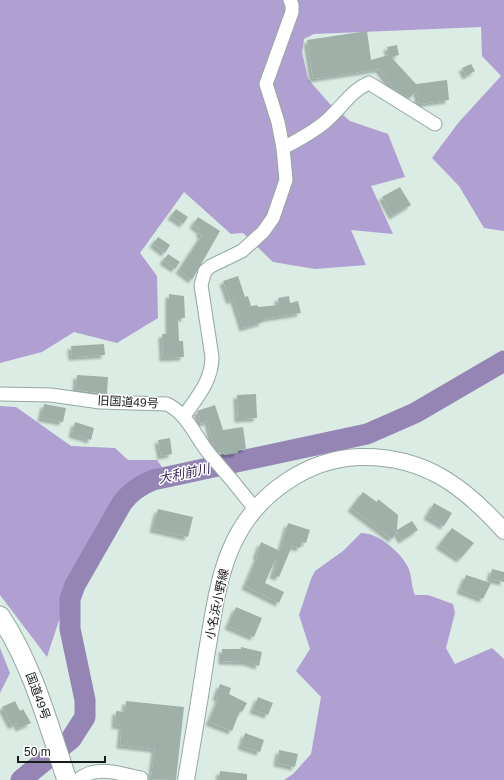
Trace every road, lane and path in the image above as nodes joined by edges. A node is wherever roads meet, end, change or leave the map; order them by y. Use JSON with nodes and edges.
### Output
{"nodes":[{"id":1,"x":290,"y":0,"type":"edge"},
{"id":2,"x":435,"y":124,"type":"dead end"},
{"id":3,"x":283,"y":148,"type":"junction"},
{"id":4,"x":0,"y":394,"type":"edge"},
{"id":5,"x":184,"y":416,"type":"junction"},
{"id":6,"x":255,"y":509,"type":"junction"},
{"id":7,"x":504,"y":531,"type":"edge"},
{"id":8,"x":0,"y":616,"type":"edge"},
{"id":9,"x":64,"y":771,"type":"edge"},
{"id":10,"x":141,"y":778,"type":"dead end"},
{"id":11,"x":78,"y":780,"type":"edge"},
{"id":12,"x":186,"y":780,"type":"edge"}],
"edges":[{"from":1,"to":3,"type":"street"},
{"from":2,"to":3,"type":"street"},
{"from":3,"to":5,"type":"street"},
{"from":4,"to":5,"type":"street","name":"旧国道49号"},
{"from":5,"to":6,"type":"street","name":"旧国道49号"},
{"from":6,"to":7,"type":"main road","name":"小名浜小野線"},
{"from":6,"to":12,"type":"main road","name":"小名浜小野線"},
{"from":8,"to":9,"type":"highway","name":"国道49号"},
{"from":10,"to":11,"type":"street"}]}
